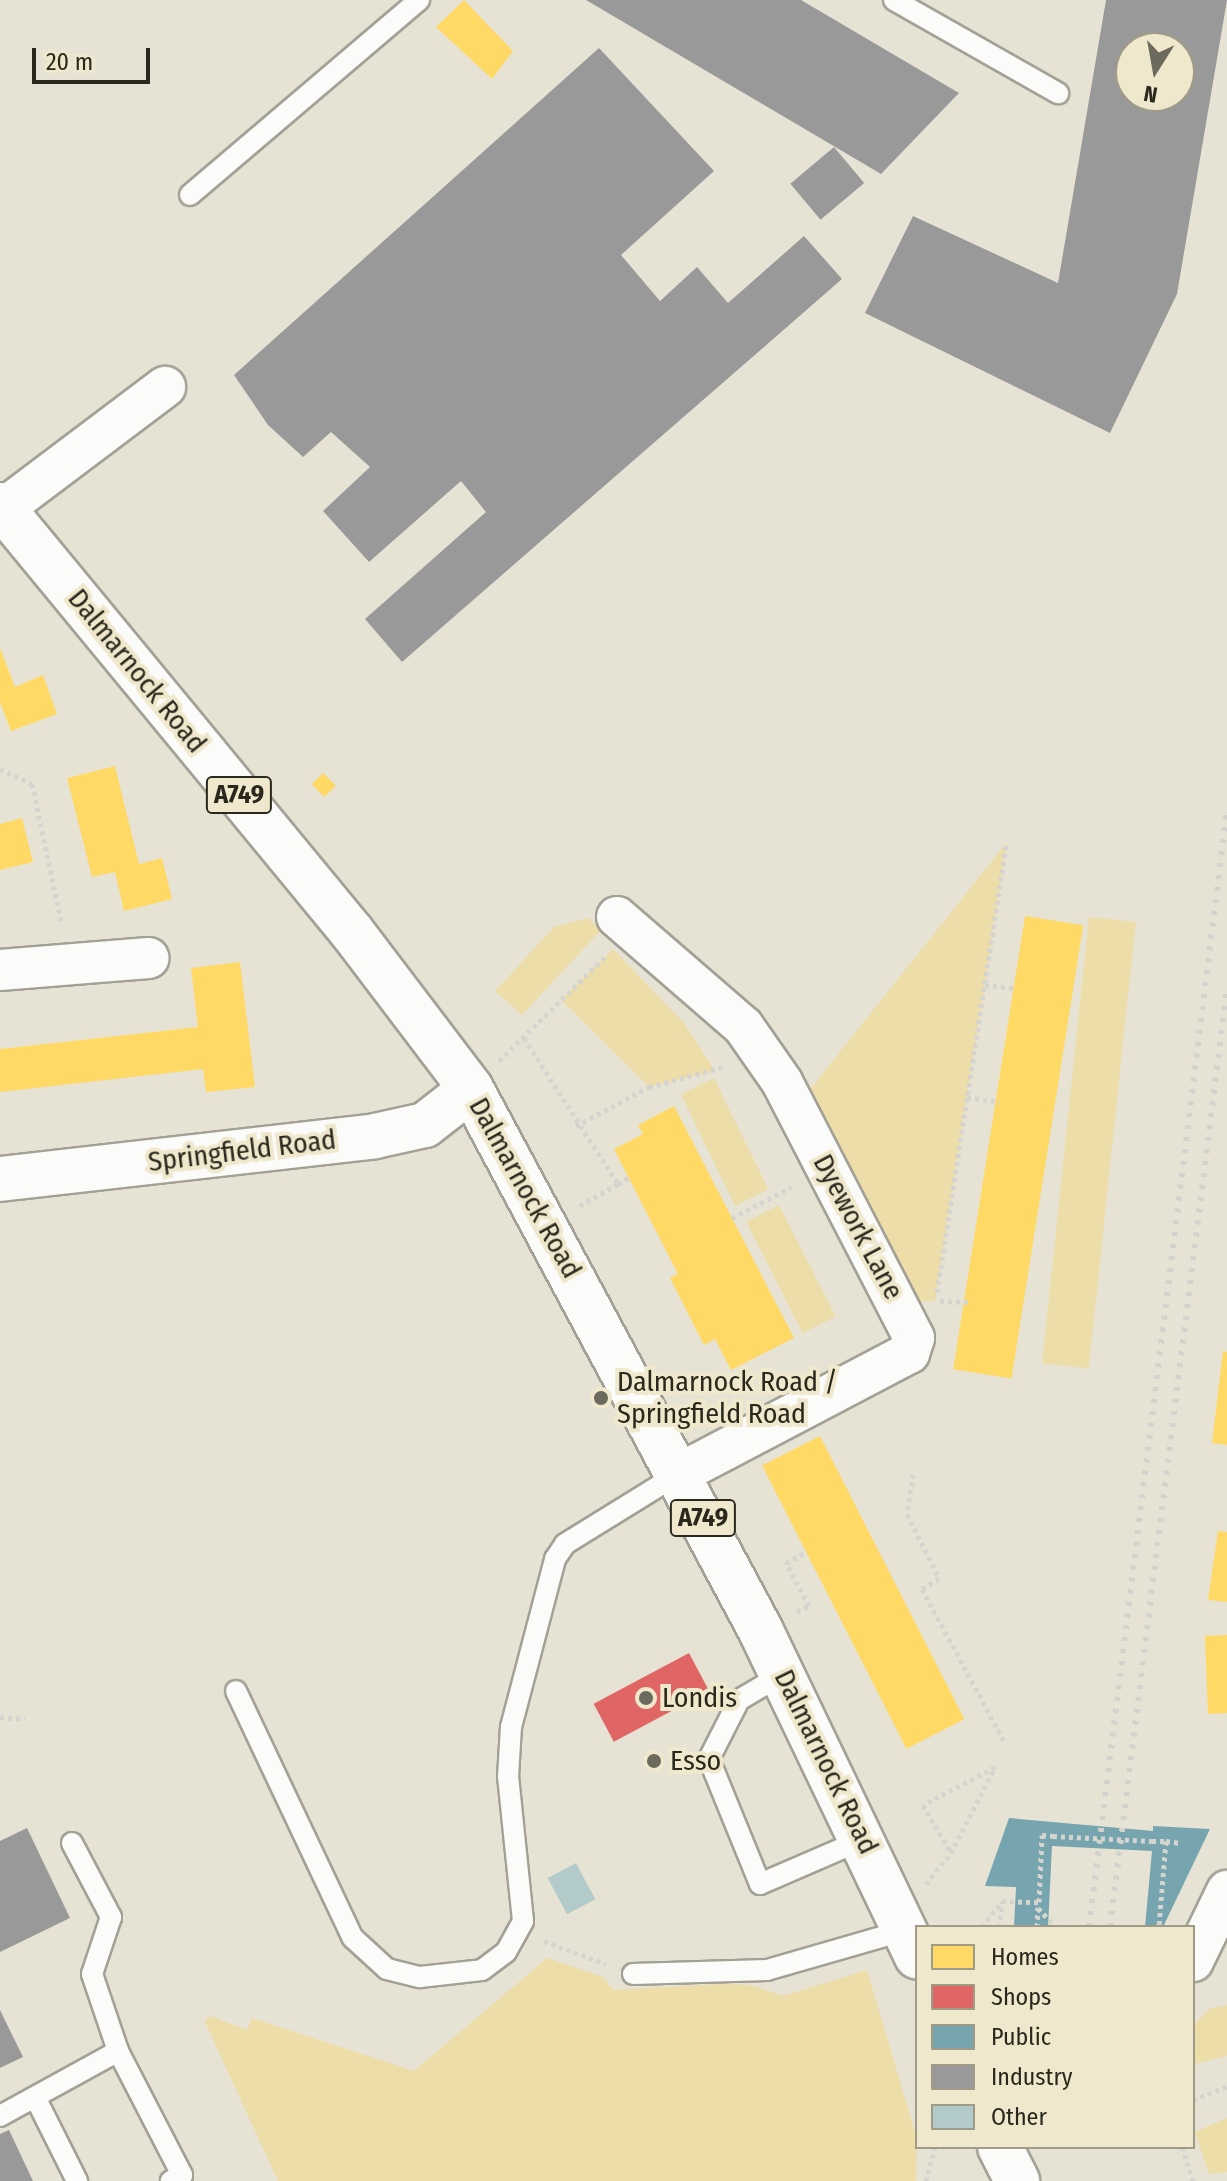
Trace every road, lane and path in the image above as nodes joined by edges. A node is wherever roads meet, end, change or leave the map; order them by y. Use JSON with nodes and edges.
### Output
{"nodes":[{"id":1,"x":419,"y":0,"type":"edge"},
{"id":2,"x":894,"y":0,"type":"edge"},
{"id":3,"x":1058,"y":93,"type":"dead end"},
{"id":4,"x":190,"y":195,"type":"dead end"},
{"id":5,"x":165,"y":387,"type":"dead end"},
{"id":6,"x":2,"y":507,"type":"edge"},
{"id":7,"x":0,"y":769,"type":"edge"},
{"id":8,"x":1007,"y":842,"type":"dead end"},
{"id":9,"x":624,"y":923,"type":"joint"},
{"id":10,"x":149,"y":958,"type":"dead end"},
{"id":11,"x":71,"y":965,"type":"junction"},
{"id":12,"x":0,"y":970,"type":"edge"},
{"id":13,"x":985,"y":985,"type":"junction"},
{"id":14,"x":1016,"y":988,"type":"dead end"},
{"id":15,"x":524,"y":1038,"type":"junction"},
{"id":16,"x":759,"y":1049,"type":"junction"},
{"id":17,"x":471,"y":1089,"type":"junction"},
{"id":18,"x":967,"y":1097,"type":"junction"},
{"id":19,"x":1000,"y":1102,"type":"dead end"},
{"id":20,"x":576,"y":1126,"type":"junction"},
{"id":21,"x":827,"y":1169,"type":"junction"},
{"id":22,"x":628,"y":1178,"type":"dead end"},
{"id":23,"x":0,"y":1179,"type":"edge"},
{"id":24,"x":618,"y":1184,"type":"junction"},
{"id":25,"x":732,"y":1218,"type":"dead end"},
{"id":26,"x":547,"y":1225,"type":"junction"},
{"id":27,"x":935,"y":1301,"type":"dead end"},
{"id":28,"x":680,"y":1473,"type":"junction"},
{"id":29,"x":913,"y":1474,"type":"dead end"},
{"id":30,"x":783,"y":1674,"type":"junction"},
{"id":31,"x":236,"y":1691,"type":"dead end"},
{"id":32,"x":0,"y":1717,"type":"edge"},
{"id":33,"x":25,"y":1719,"type":"dead end"},
{"id":34,"x":1004,"y":1741,"type":"dead end"},
{"id":35,"x":864,"y":1839,"type":"junction"},
{"id":36,"x":1166,"y":1841,"type":"junction"},
{"id":37,"x":72,"y":1843,"type":"dead end"},
{"id":38,"x":1180,"y":1843,"type":"dead end"},
{"id":39,"x":951,"y":1853,"type":"junction"},
{"id":40,"x":1227,"y":1891,"type":"edge"},
{"id":41,"x":1000,"y":1904,"type":"junction"},
{"id":42,"x":1038,"y":1905,"type":"junction"},
{"id":43,"x":984,"y":1925,"type":"edge"},
{"id":44,"x":999,"y":1925,"type":"edge"},
{"id":45,"x":1037,"y":1925,"type":"edge"},
{"id":46,"x":1054,"y":1925,"type":"edge"},
{"id":47,"x":1159,"y":1925,"type":"edge"},
{"id":48,"x":520,"y":1933,"type":"junction"},
{"id":49,"x":908,"y":1934,"type":"edge"},
{"id":50,"x":1195,"y":1957,"type":"edge"},
{"id":51,"x":633,"y":1974,"type":"joint"},
{"id":52,"x":118,"y":2051,"type":"junction"},
{"id":53,"x":1227,"y":2086,"type":"edge"},
{"id":54,"x":36,"y":2099,"type":"junction"},
{"id":55,"x":1195,"y":2099,"type":"edge"},
{"id":56,"x":0,"y":2116,"type":"edge"},
{"id":57,"x":934,"y":2149,"type":"edge"},
{"id":58,"x":1001,"y":2149,"type":"edge"},
{"id":59,"x":1183,"y":2149,"type":"edge"},
{"id":60,"x":77,"y":2181,"type":"edge"},
{"id":61,"x":171,"y":2181,"type":"edge"},
{"id":62,"x":926,"y":2181,"type":"edge"},
{"id":63,"x":1017,"y":2181,"type":"edge"},
{"id":64,"x":1193,"y":2181,"type":"edge"}],
"edges":[{"from":1,"to":4,"type":"lane"},
{"from":2,"to":3,"type":"lane"},
{"from":5,"to":6,"type":"street"},
{"from":6,"to":17,"type":"main road","name":"Dalmarnock Road","number":"A749"},
{"from":7,"to":11,"type":"path"},
{"from":8,"to":13,"type":"path"},
{"from":9,"to":15,"type":"path"},
{"from":9,"to":16,"type":"street","name":"Dyework Lane"},
{"from":10,"to":11,"type":"street"},
{"from":11,"to":12,"type":"street"},
{"from":13,"to":14,"type":"path"},
{"from":13,"to":18,"type":"path"},
{"from":15,"to":17,"type":"path"},
{"from":15,"to":20,"type":"path"},
{"from":16,"to":20,"type":"path"},
{"from":16,"to":21,"type":"street","name":"Dyework Lane"},
{"from":17,"to":23,"type":"main road","name":"Springfield Road"},
{"from":17,"to":26,"type":"main road","name":"Dalmarnock Road","number":"A749"},
{"from":18,"to":19,"type":"path"},
{"from":18,"to":27,"type":"path"},
{"from":20,"to":24,"type":"path"},
{"from":21,"to":25,"type":"path"},
{"from":21,"to":28,"type":"street","name":"Dyework Lane"},
{"from":22,"to":24,"type":"path"},
{"from":24,"to":26,"type":"path"},
{"from":26,"to":28,"type":"main road","name":"Dalmarnock Road","number":"A749"},
{"from":28,"to":30,"type":"main road","name":"Dalmarnock Road","number":"A749"},
{"from":28,"to":48,"type":"lane"},
{"from":29,"to":34,"type":"path"},
{"from":30,"to":35,"type":"main road","name":"Dalmarnock Road","number":"A749"},
{"from":30,"to":35,"type":"lane"},
{"from":31,"to":48,"type":"lane"},
{"from":32,"to":33,"type":"path"},
{"from":35,"to":49,"type":"main road","name":"Dalmarnock Road","number":"A749"},
{"from":36,"to":38,"type":"path"},
{"from":36,"to":42,"type":"path","bridge":true},
{"from":36,"to":47,"type":"path"},
{"from":37,"to":52,"type":"lane"},
{"from":39,"to":39,"type":"path"},
{"from":39,"to":49,"type":"path"},
{"from":40,"to":50,"type":"street"},
{"from":41,"to":42,"type":"path"},
{"from":41,"to":43,"type":"path"},
{"from":41,"to":44,"type":"path"},
{"from":42,"to":45,"type":"path"},
{"from":42,"to":46,"type":"path"},
{"from":48,"to":51,"type":"path"},
{"from":49,"to":51,"type":"lane"},
{"from":52,"to":54,"type":"lane"},
{"from":52,"to":61,"type":"lane"},
{"from":53,"to":55,"type":"path"},
{"from":54,"to":56,"type":"lane"},
{"from":54,"to":60,"type":"lane"},
{"from":57,"to":62,"type":"path"},
{"from":58,"to":63,"type":"main road"},
{"from":59,"to":64,"type":"path"}]}
